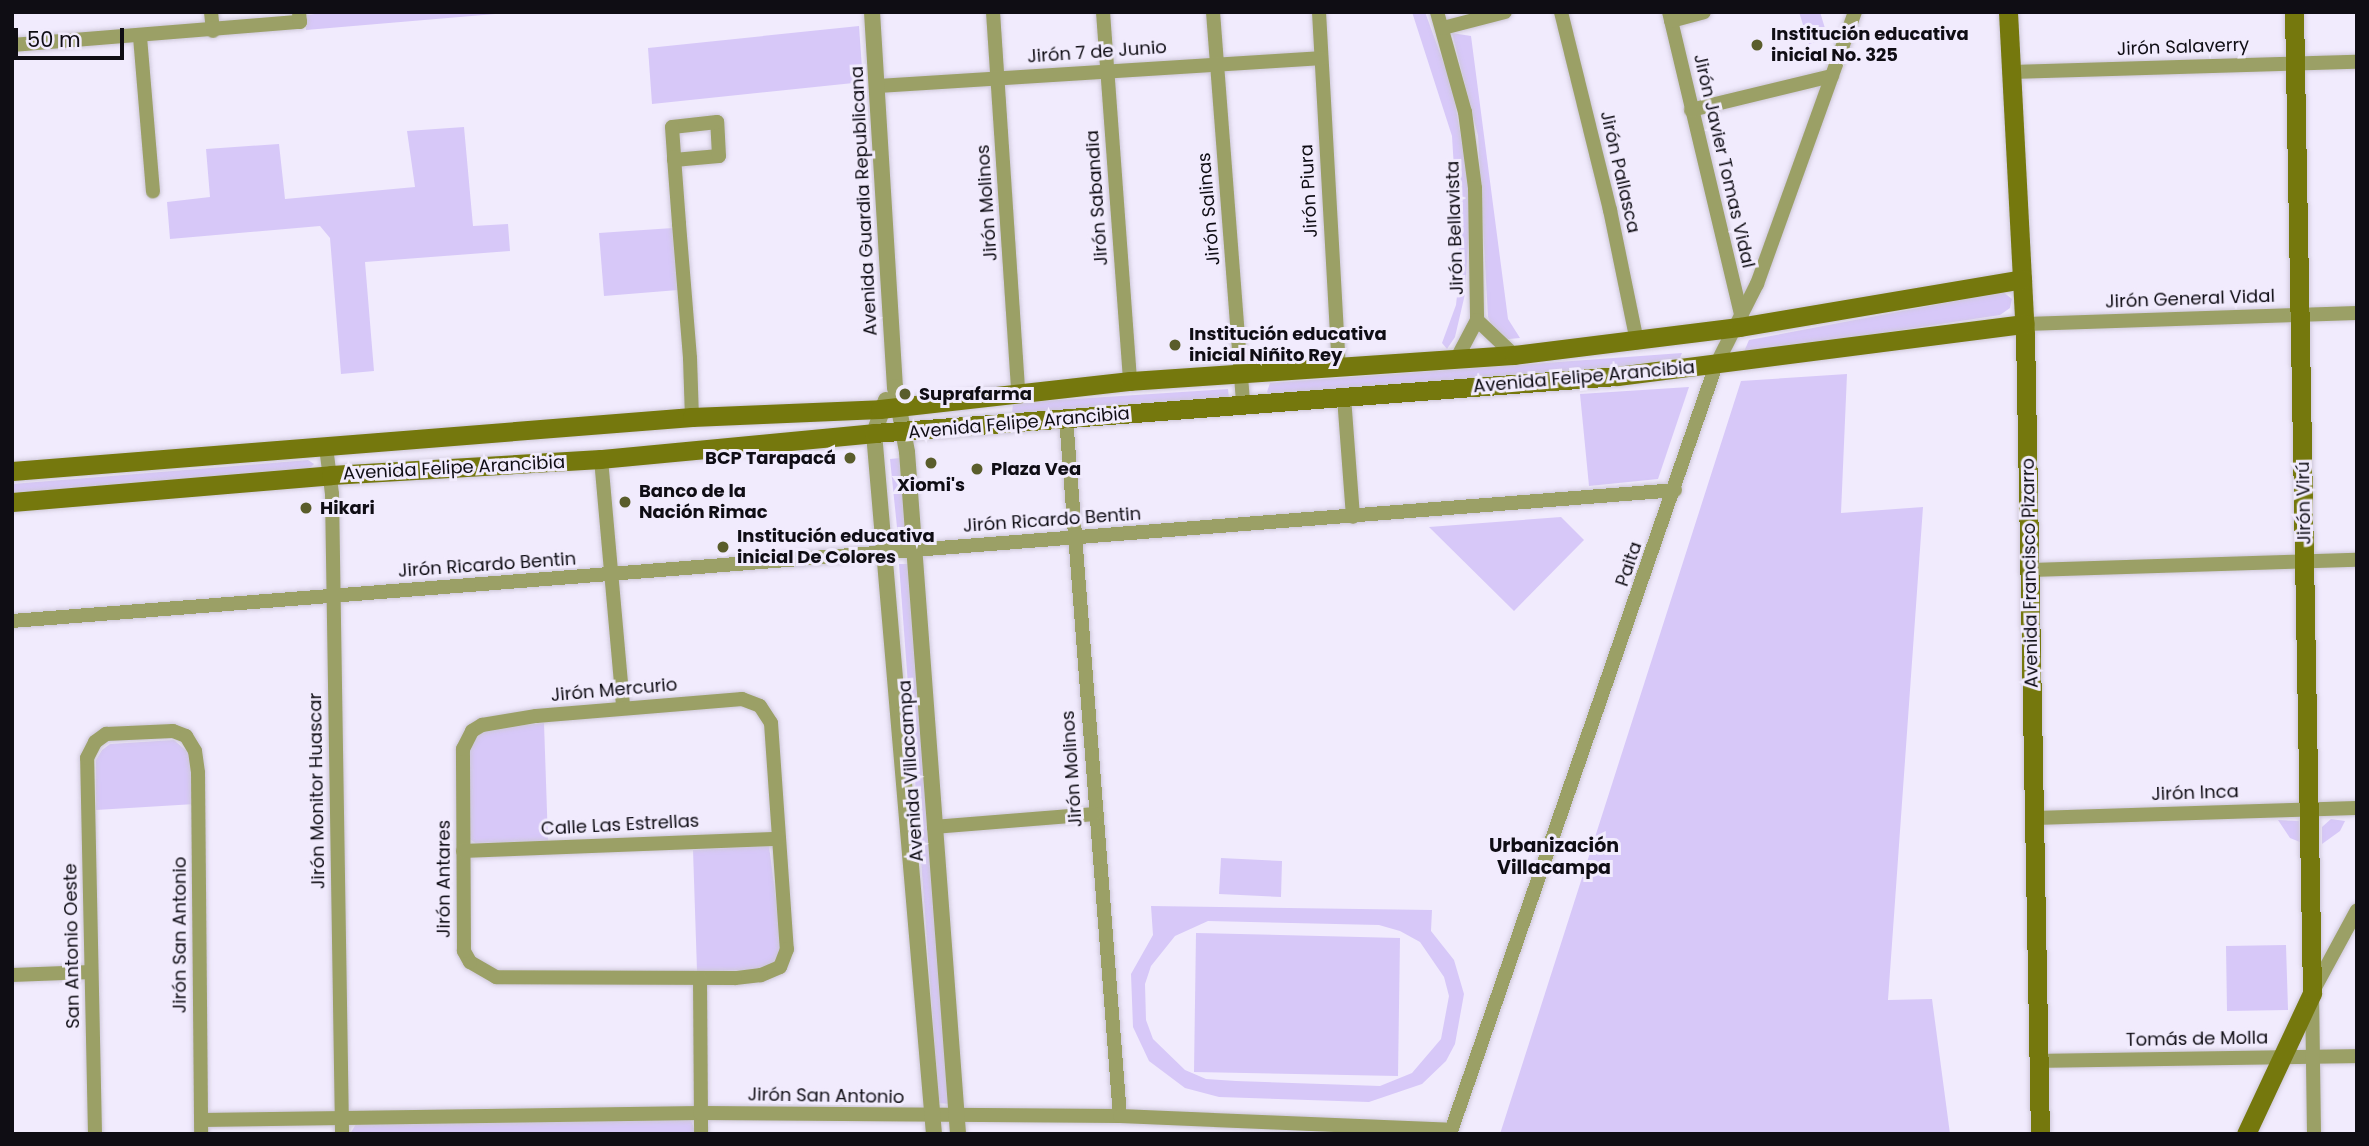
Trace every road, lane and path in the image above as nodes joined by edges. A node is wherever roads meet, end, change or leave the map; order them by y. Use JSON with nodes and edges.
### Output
{"nodes":[{"id":1,"x":211,"y":12,"type":"edge"},
{"id":2,"x":299,"y":12,"type":"edge"},
{"id":3,"x":872,"y":12,"type":"edge"},
{"id":4,"x":993,"y":12,"type":"edge"},
{"id":5,"x":1103,"y":12,"type":"edge"},
{"id":6,"x":1213,"y":12,"type":"edge"},
{"id":7,"x":1319,"y":12,"type":"edge"},
{"id":8,"x":1437,"y":12,"type":"edge"},
{"id":9,"x":1505,"y":12,"type":"edge"},
{"id":10,"x":1561,"y":12,"type":"edge"},
{"id":11,"x":1704,"y":12,"type":"edge"},
{"id":12,"x":1854,"y":12,"type":"edge"},
{"id":13,"x":2008,"y":12,"type":"edge"},
{"id":14,"x":2294,"y":12,"type":"edge"},
{"id":15,"x":1670,"y":17,"type":"edge"},
{"id":16,"x":1443,"y":28,"type":"junction"},
{"id":17,"x":213,"y":31,"type":"junction"},
{"id":18,"x":140,"y":37,"type":"junction"},
{"id":19,"x":12,"y":46,"type":"edge"},
{"id":20,"x":1320,"y":58,"type":"junction"},
{"id":21,"x":1216,"y":61,"type":"junction"},
{"id":22,"x":2357,"y":62,"type":"edge"},
{"id":23,"x":2295,"y":63,"type":"junction"},
{"id":24,"x":1108,"y":71,"type":"junction"},
{"id":25,"x":2010,"y":72,"type":"junction"},
{"id":26,"x":1832,"y":76,"type":"junction"},
{"id":27,"x":998,"y":78,"type":"junction"},
{"id":28,"x":877,"y":86,"type":"junction"},
{"id":29,"x":1691,"y":110,"type":"junction"},
{"id":30,"x":674,"y":160,"type":"dead end"},
{"id":31,"x":153,"y":191,"type":"dead end"},
{"id":32,"x":2022,"y":279,"type":"junction"},
{"id":33,"x":2357,"y":313,"type":"edge"},
{"id":34,"x":2300,"y":315,"type":"junction"},
{"id":35,"x":1477,"y":320,"type":"junction"},
{"id":36,"x":1740,"y":323,"type":"junction"},
{"id":37,"x":2025,"y":324,"type":"junction"},
{"id":38,"x":1637,"y":342,"type":"junction"},
{"id":39,"x":1514,"y":355,"type":"junction"},
{"id":40,"x":1456,"y":360,"type":"junction"},
{"id":41,"x":1716,"y":365,"type":"junction"},
{"id":42,"x":1339,"y":368,"type":"junction"},
{"id":43,"x":1241,"y":374,"type":"junction"},
{"id":44,"x":1130,"y":381,"type":"junction"},
{"id":45,"x":1018,"y":392,"type":"junction"},
{"id":46,"x":1344,"y":397,"type":"junction"},
{"id":47,"x":1243,"y":403,"type":"junction"},
{"id":48,"x":890,"y":408,"type":"junction"},
{"id":49,"x":692,"y":416,"type":"junction"},
{"id":50,"x":1066,"y":418,"type":"junction"},
{"id":51,"x":874,"y":433,"type":"junction"},
{"id":52,"x":905,"y":433,"type":"junction"},
{"id":53,"x":326,"y":447,"type":"junction"},
{"id":54,"x":601,"y":459,"type":"junction"},
{"id":55,"x":12,"y":471,"type":"edge"},
{"id":56,"x":331,"y":475,"type":"junction"},
{"id":57,"x":1675,"y":490,"type":"junction"},
{"id":58,"x":12,"y":502,"type":"edge"},
{"id":59,"x":1353,"y":517,"type":"junction"},
{"id":60,"x":1074,"y":538,"type":"junction"},
{"id":61,"x":915,"y":548,"type":"junction"},
{"id":62,"x":884,"y":554,"type":"junction"},
{"id":63,"x":2357,"y":560,"type":"edge"},
{"id":64,"x":2305,"y":561,"type":"junction"},
{"id":65,"x":2031,"y":570,"type":"junction"},
{"id":66,"x":612,"y":576,"type":"junction"},
{"id":67,"x":333,"y":596,"type":"junction"},
{"id":68,"x":12,"y":621,"type":"edge"},
{"id":69,"x":760,"y":706,"type":"joint"},
{"id":70,"x":623,"y":707,"type":"junction"},
{"id":71,"x":472,"y":731,"type":"joint"},
{"id":72,"x":195,"y":751,"type":"joint"},
{"id":73,"x":2357,"y":807,"type":"edge"},
{"id":74,"x":2309,"y":808,"type":"junction"},
{"id":75,"x":1094,"y":814,"type":"junction"},
{"id":76,"x":2034,"y":818,"type":"junction"},
{"id":77,"x":934,"y":827,"type":"junction"},
{"id":78,"x":779,"y":839,"type":"junction"},
{"id":79,"x":463,"y":851,"type":"junction"},
{"id":80,"x":2357,"y":910,"type":"edge"},
{"id":81,"x":91,"y":972,"type":"junction"},
{"id":82,"x":12,"y":975,"type":"edge"},
{"id":83,"x":700,"y":978,"type":"junction"},
{"id":84,"x":2312,"y":993,"type":"junction"},
{"id":85,"x":2284,"y":1056,"type":"junction"},
{"id":86,"x":2310,"y":1056,"type":"junction"},
{"id":87,"x":2357,"y":1056,"type":"edge"},
{"id":88,"x":2039,"y":1061,"type":"junction"},
{"id":89,"x":700,"y":1113,"type":"junction"},
{"id":90,"x":933,"y":1116,"type":"junction"},
{"id":91,"x":957,"y":1116,"type":"junction"},
{"id":92,"x":1120,"y":1116,"type":"junction"},
{"id":93,"x":815,"y":1117,"type":"junction"},
{"id":94,"x":1077,"y":1117,"type":"junction"},
{"id":95,"x":342,"y":1118,"type":"junction"},
{"id":96,"x":201,"y":1127,"type":"edge"},
{"id":97,"x":1280,"y":1129,"type":"edge"},
{"id":98,"x":1450,"y":1132,"type":"edge"},
{"id":99,"x":95,"y":1134,"type":"edge"},
{"id":100,"x":342,"y":1134,"type":"edge"},
{"id":101,"x":701,"y":1134,"type":"edge"},
{"id":102,"x":816,"y":1134,"type":"edge"},
{"id":103,"x":934,"y":1134,"type":"edge"},
{"id":104,"x":958,"y":1134,"type":"edge"},
{"id":105,"x":1077,"y":1134,"type":"edge"},
{"id":106,"x":2040,"y":1134,"type":"edge"},
{"id":107,"x":2245,"y":1134,"type":"edge"},
{"id":108,"x":2314,"y":1134,"type":"edge"}],
"edges":[{"from":1,"to":17,"type":"street"},
{"from":2,"to":17,"type":"street"},
{"from":3,"to":28,"type":"street","name":"Avenida Guardia Republicana"},
{"from":4,"to":27,"type":"street","name":"Jirón Molinos"},
{"from":5,"to":24,"type":"street","name":"Jirón Sabandia"},
{"from":6,"to":21,"type":"street","name":"Jirón Salinas"},
{"from":7,"to":20,"type":"street","name":"Jirón Piura"},
{"from":8,"to":16,"type":"street","name":"Jirón Bellavista"},
{"from":9,"to":16,"type":"street"},
{"from":10,"to":38,"type":"street","name":"Jirón Pallasca"},
{"from":11,"to":15,"type":"street"},
{"from":12,"to":26,"type":"street","name":"Paita"},
{"from":13,"to":25,"type":"main road","name":"Avenida Francisco Pizarro"},
{"from":14,"to":23,"type":"main road","name":"Jirón Virú"},
{"from":15,"to":29,"type":"street","name":"Jirón Javier Tomas Vidal"},
{"from":16,"to":35,"type":"street","name":"Jirón Bellavista"},
{"from":17,"to":18,"type":"street"},
{"from":18,"to":19,"type":"street"},
{"from":18,"to":31,"type":"street"},
{"from":20,"to":21,"type":"street","name":"Jirón 7 de Junio"},
{"from":20,"to":42,"type":"street","name":"Jirón Piura"},
{"from":21,"to":24,"type":"street","name":"Jirón 7 de Junio"},
{"from":21,"to":43,"type":"street","name":"Jirón Salinas"},
{"from":22,"to":23,"type":"street","name":"Jirón Salaverry"},
{"from":23,"to":25,"type":"street","name":"Jirón Salaverry"},
{"from":23,"to":34,"type":"main road","name":"Jirón Virú"},
{"from":24,"to":27,"type":"street","name":"Jirón 7 de Junio"},
{"from":24,"to":44,"type":"street","name":"Jirón Sabandia"},
{"from":25,"to":32,"type":"main road","name":"Avenida Francisco Pizarro"},
{"from":26,"to":29,"type":"street"},
{"from":26,"to":36,"type":"street","name":"Paita"},
{"from":27,"to":28,"type":"street","name":"Jirón 7 de Junio"},
{"from":27,"to":45,"type":"street","name":"Jirón Molinos"},
{"from":28,"to":48,"type":"street","name":"Avenida Guardia Republicana"},
{"from":29,"to":36,"type":"street","name":"Jirón Javier Tomas Vidal"},
{"from":30,"to":49,"type":"street"},
{"from":32,"to":36,"type":"main road","name":"Avenida Felipe Arancibia"},
{"from":32,"to":37,"type":"main road","name":"Avenida Francisco Pizarro"},
{"from":33,"to":34,"type":"street","name":"Jirón General Vidal"},
{"from":34,"to":37,"type":"street","name":"Jirón General Vidal"},
{"from":34,"to":64,"type":"main road","name":"Jirón Virú"},
{"from":35,"to":39,"type":"street"},
{"from":35,"to":40,"type":"street","name":"Jirón Bellavista"},
{"from":36,"to":38,"type":"main road","name":"Avenida Felipe Arancibia"},
{"from":36,"to":41,"type":"street","name":"Paita"},
{"from":37,"to":41,"type":"main road","name":"Avenida Felipe Arancibia"},
{"from":37,"to":65,"type":"main road","name":"Avenida Francisco Pizarro"},
{"from":38,"to":39,"type":"main road","name":"Avenida Felipe Arancibia"},
{"from":39,"to":40,"type":"main road","name":"Avenida Felipe Arancibia"},
{"from":40,"to":42,"type":"main road","name":"Avenida Felipe Arancibia"},
{"from":41,"to":46,"type":"main road","name":"Avenida Felipe Arancibia"},
{"from":41,"to":57,"type":"street","name":"Paita"},
{"from":42,"to":43,"type":"main road","name":"Avenida Felipe Arancibia"},
{"from":43,"to":44,"type":"main road","name":"Avenida Felipe Arancibia"},
{"from":43,"to":47,"type":"street","name":"Jirón Salinas"},
{"from":44,"to":45,"type":"main road","name":"Avenida Felipe Arancibia"},
{"from":45,"to":48,"type":"main road","name":"Avenida Felipe Arancibia"},
{"from":46,"to":47,"type":"main road","name":"Avenida Felipe Arancibia"},
{"from":46,"to":59,"type":"street"},
{"from":47,"to":50,"type":"main road","name":"Avenida Felipe Arancibia"},
{"from":48,"to":49,"type":"main road","name":"Avenida Felipe Arancibia"},
{"from":48,"to":51,"type":"street","name":"Avenida Villacampa"},
{"from":48,"to":52,"type":"street","name":"Avenida Villacampa"},
{"from":49,"to":53,"type":"main road","name":"Avenida Felipe Arancibia"},
{"from":50,"to":52,"type":"main road","name":"Avenida Felipe Arancibia"},
{"from":50,"to":60,"type":"street","name":"Jirón Molinos"},
{"from":51,"to":52,"type":"main road","name":"Avenida Felipe Arancibia"},
{"from":51,"to":54,"type":"main road","name":"Avenida Felipe Arancibia"},
{"from":51,"to":62,"type":"street","name":"Avenida Villacampa"},
{"from":52,"to":61,"type":"street","name":"Avenida Villacampa"},
{"from":53,"to":55,"type":"main road","name":"Avenida Felipe Arancibia"},
{"from":53,"to":56,"type":"street","name":"Jirón Monitor Huascar"},
{"from":54,"to":56,"type":"main road","name":"Avenida Felipe Arancibia"},
{"from":54,"to":66,"type":"street"},
{"from":56,"to":58,"type":"main road","name":"Avenida Felipe Arancibia"},
{"from":56,"to":67,"type":"street","name":"Jirón Monitor Huascar"},
{"from":57,"to":59,"type":"street","name":"Jirón Ricardo Bentin"},
{"from":57,"to":98,"type":"street","name":"Paita"},
{"from":59,"to":60,"type":"street","name":"Jirón Ricardo Bentin"},
{"from":60,"to":61,"type":"street","name":"Jirón Ricardo Bentin"},
{"from":60,"to":75,"type":"street","name":"Jirón Molinos"},
{"from":61,"to":62,"type":"street","name":"Jirón Ricardo Bentin"},
{"from":61,"to":77,"type":"street","name":"Avenida Villacampa"},
{"from":62,"to":66,"type":"street","name":"Jirón Ricardo Bentin"},
{"from":62,"to":90,"type":"street","name":"Avenida Villacampa"},
{"from":63,"to":64,"type":"street"},
{"from":64,"to":65,"type":"street"},
{"from":64,"to":74,"type":"main road","name":"Jirón Virú"},
{"from":65,"to":76,"type":"main road","name":"Avenida Francisco Pizarro"},
{"from":66,"to":67,"type":"street","name":"Jirón Ricardo Bentin"},
{"from":66,"to":70,"type":"street"},
{"from":67,"to":68,"type":"street","name":"Jirón Ricardo Bentin"},
{"from":67,"to":95,"type":"street","name":"Jirón Monitor Huascar"},
{"from":69,"to":70,"type":"street","name":"Jirón Mercurio"},
{"from":69,"to":78,"type":"street","name":"Jirón Antares"},
{"from":70,"to":71,"type":"street","name":"Jirón Mercurio"},
{"from":71,"to":79,"type":"street","name":"Jirón Antares"},
{"from":72,"to":81,"type":"street","name":"San Antonio Oeste"},
{"from":72,"to":96,"type":"street","name":"Jirón San Antonio"},
{"from":73,"to":74,"type":"street","name":"Jirón Inca"},
{"from":74,"to":76,"type":"street","name":"Jirón Inca"},
{"from":74,"to":84,"type":"main road","name":"Jirón Virú"},
{"from":75,"to":77,"type":"street"},
{"from":75,"to":92,"type":"street","name":"Jirón Molinos"},
{"from":76,"to":88,"type":"main road","name":"Avenida Francisco Pizarro"},
{"from":77,"to":91,"type":"street","name":"Avenida Villacampa"},
{"from":78,"to":79,"type":"street","name":"Calle Las Estrellas"},
{"from":78,"to":83,"type":"street","name":"Jirón Antares"},
{"from":79,"to":83,"type":"street","name":"Jirón Antares"},
{"from":80,"to":84,"type":"street"},
{"from":81,"to":82,"type":"street"},
{"from":81,"to":99,"type":"street","name":"San Antonio Oeste"},
{"from":83,"to":89,"type":"street"},
{"from":84,"to":85,"type":"main road"},
{"from":84,"to":86,"type":"street"},
{"from":85,"to":86,"type":"street","name":"Tomás de Molla"},
{"from":85,"to":88,"type":"street","name":"Tomás de Molla"},
{"from":85,"to":107,"type":"main road"},
{"from":86,"to":87,"type":"street","name":"Tomás de Molla"},
{"from":86,"to":108,"type":"street"},
{"from":88,"to":106,"type":"main road","name":"Avenida Francisco Pizarro"},
{"from":89,"to":93,"type":"street","name":"Jirón San Antonio"},
{"from":89,"to":95,"type":"street","name":"Jirón San Antonio"},
{"from":89,"to":101,"type":"street"},
{"from":90,"to":91,"type":"street","name":"Jirón San Antonio"},
{"from":90,"to":93,"type":"street","name":"Jirón San Antonio"},
{"from":90,"to":103,"type":"street","name":"Avenida Villacampa"},
{"from":91,"to":94,"type":"street","name":"Jirón San Antonio"},
{"from":91,"to":104,"type":"street","name":"Avenida Villacampa"},
{"from":92,"to":94,"type":"street","name":"Jirón San Antonio"},
{"from":92,"to":97,"type":"street","name":"Jirón San Antonio"},
{"from":93,"to":102,"type":"street"},
{"from":94,"to":105,"type":"street"},
{"from":95,"to":96,"type":"street","name":"Jirón San Antonio"},
{"from":95,"to":100,"type":"street","name":"Jirón Monitor Huascar"},
{"from":97,"to":98,"type":"street","name":"Jirón San Antonio"}]}
